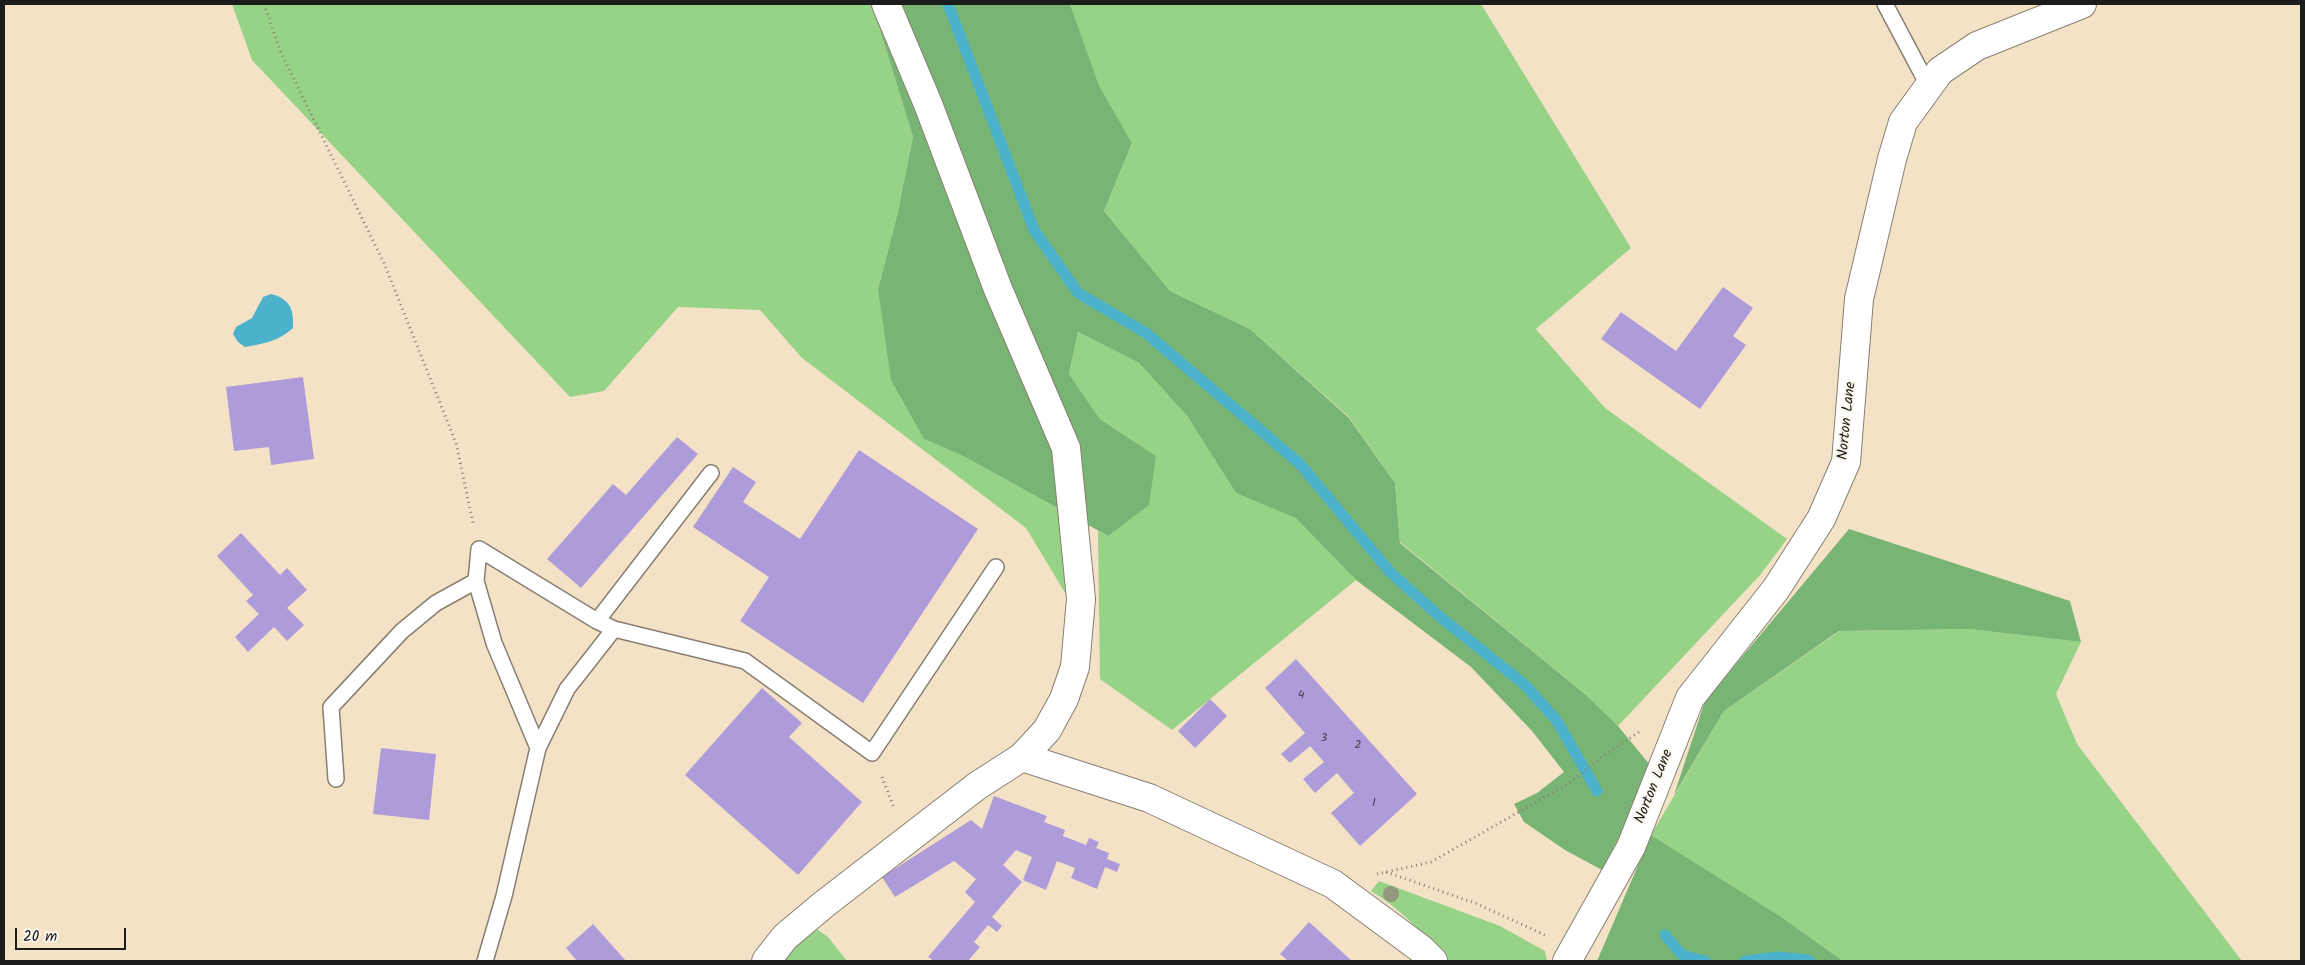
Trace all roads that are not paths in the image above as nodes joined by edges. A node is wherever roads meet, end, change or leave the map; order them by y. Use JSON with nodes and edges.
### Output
{"nodes":[{"id":1,"x":886,"y":4,"type":"edge"},
{"id":2,"x":1885,"y":4,"type":"edge"},
{"id":3,"x":2082,"y":4,"type":"edge"},
{"id":4,"x":2046,"y":11,"type":"edge"},
{"id":5,"x":1928,"y":87,"type":"junction"},
{"id":6,"x":710,"y":473,"type":"dead end"},
{"id":7,"x":996,"y":567,"type":"dead end"},
{"id":8,"x":476,"y":581,"type":"junction"},
{"id":9,"x":597,"y":621,"type":"junction"},
{"id":10,"x":614,"y":629,"type":"junction"},
{"id":11,"x":538,"y":748,"type":"junction"},
{"id":12,"x":1022,"y":757,"type":"junction"},
{"id":13,"x":336,"y":779,"type":"dead end"},
{"id":14,"x":1570,"y":955,"type":"edge"},
{"id":15,"x":485,"y":961,"type":"edge"},
{"id":16,"x":766,"y":961,"type":"edge"},
{"id":17,"x":1433,"y":961,"type":"edge"}],
"edges":[{"from":1,"to":12,"type":"street"},
{"from":2,"to":5,"type":"lane"},
{"from":3,"to":4,"type":"street","name":"Norton Lane"},
{"from":4,"to":5,"type":"street","name":"Norton Lane"},
{"from":5,"to":14,"type":"street","name":"Norton Lane"},
{"from":6,"to":9,"type":"lane"},
{"from":7,"to":10,"type":"lane"},
{"from":8,"to":9,"type":"lane"},
{"from":8,"to":11,"type":"lane"},
{"from":8,"to":13,"type":"lane"},
{"from":9,"to":10,"type":"lane"},
{"from":10,"to":11,"type":"lane"},
{"from":11,"to":15,"type":"lane"},
{"from":12,"to":16,"type":"street"},
{"from":12,"to":17,"type":"street"}]}
